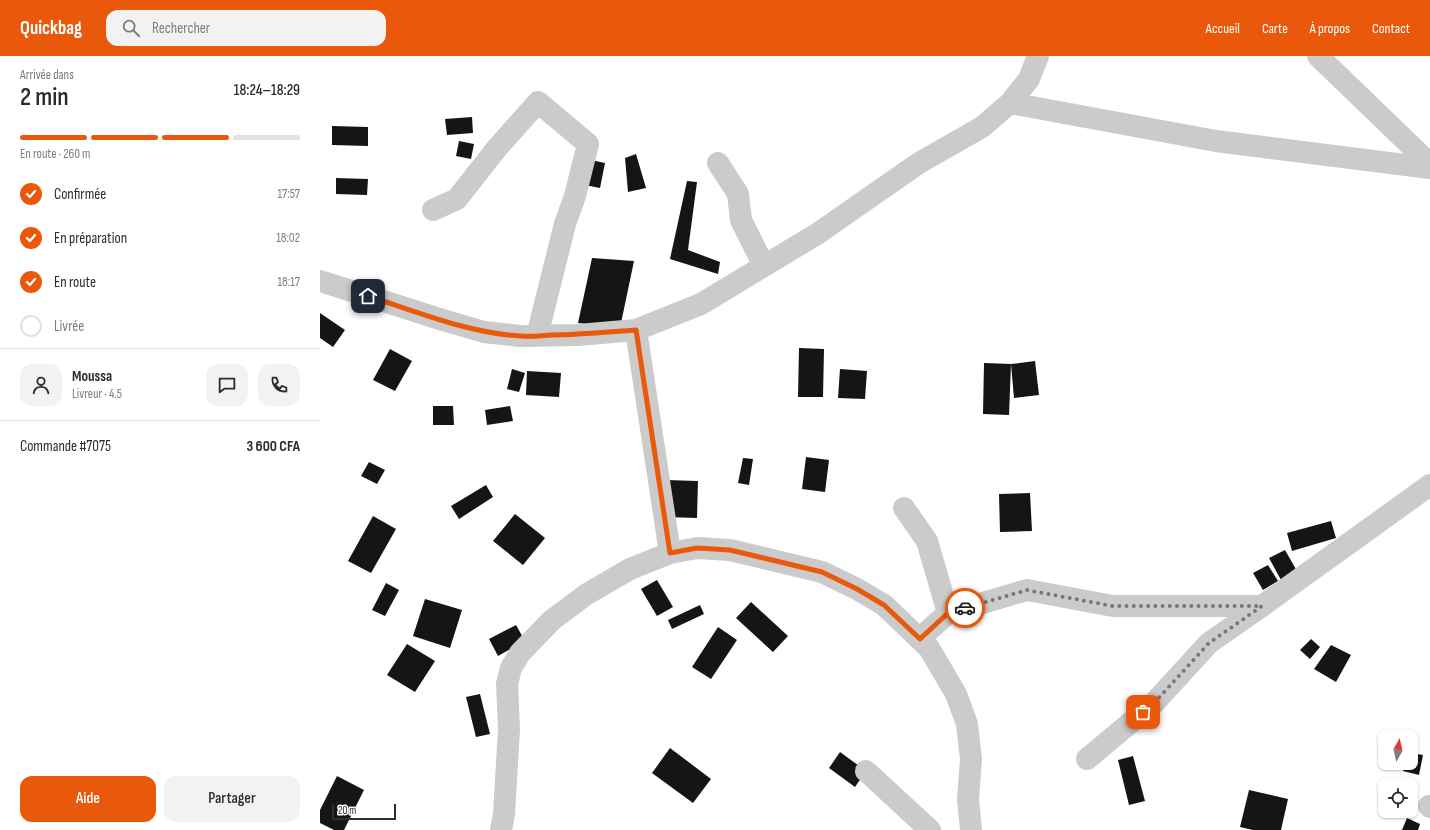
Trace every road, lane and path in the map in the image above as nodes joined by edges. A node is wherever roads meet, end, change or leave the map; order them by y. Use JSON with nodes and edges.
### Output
{"nodes":[{"id":1,"x":1038,"y":56,"type":"edge"},
{"id":2,"x":1318,"y":56,"type":"edge"},
{"id":3,"x":1010,"y":104,"type":"junction"},
{"id":4,"x":718,"y":163,"type":"dead end"},
{"id":5,"x":1430,"y":166,"type":"edge"},
{"id":6,"x":433,"y":210,"type":"dead end"},
{"id":7,"x":764,"y":266,"type":"junction"},
{"id":8,"x":320,"y":281,"type":"edge"},
{"id":9,"x":636,"y":330,"type":"junction"},
{"id":10,"x":537,"y":336,"type":"junction"},
{"id":11,"x":1430,"y":485,"type":"edge"},
{"id":12,"x":904,"y":508,"type":"dead end"},
{"id":13,"x":670,"y":553,"type":"junction"},
{"id":14,"x":1262,"y":606,"type":"junction"},
{"id":15,"x":948,"y":613,"type":"junction"},
{"id":16,"x":920,"y":639,"type":"junction"},
{"id":17,"x":1087,"y":759,"type":"dead end"},
{"id":18,"x":866,"y":771,"type":"dead end"},
{"id":19,"x":501,"y":830,"type":"edge"},
{"id":20,"x":930,"y":830,"type":"edge"},
{"id":21,"x":971,"y":830,"type":"edge"}],
"edges":[{"from":1,"to":3,"type":"street"},
{"from":2,"to":5,"type":"street"},
{"from":3,"to":5,"type":"street"},
{"from":3,"to":7,"type":"street"},
{"from":4,"to":7,"type":"street"},
{"from":6,"to":10,"type":"street"},
{"from":7,"to":9,"type":"street"},
{"from":8,"to":10,"type":"street"},
{"from":9,"to":10,"type":"street"},
{"from":9,"to":13,"type":"street"},
{"from":11,"to":14,"type":"street"},
{"from":12,"to":15,"type":"street"},
{"from":13,"to":16,"type":"street"},
{"from":13,"to":19,"type":"street"},
{"from":14,"to":15,"type":"street"},
{"from":14,"to":17,"type":"street"},
{"from":15,"to":16,"type":"street"},
{"from":16,"to":21,"type":"street"},
{"from":18,"to":20,"type":"street"}]}
